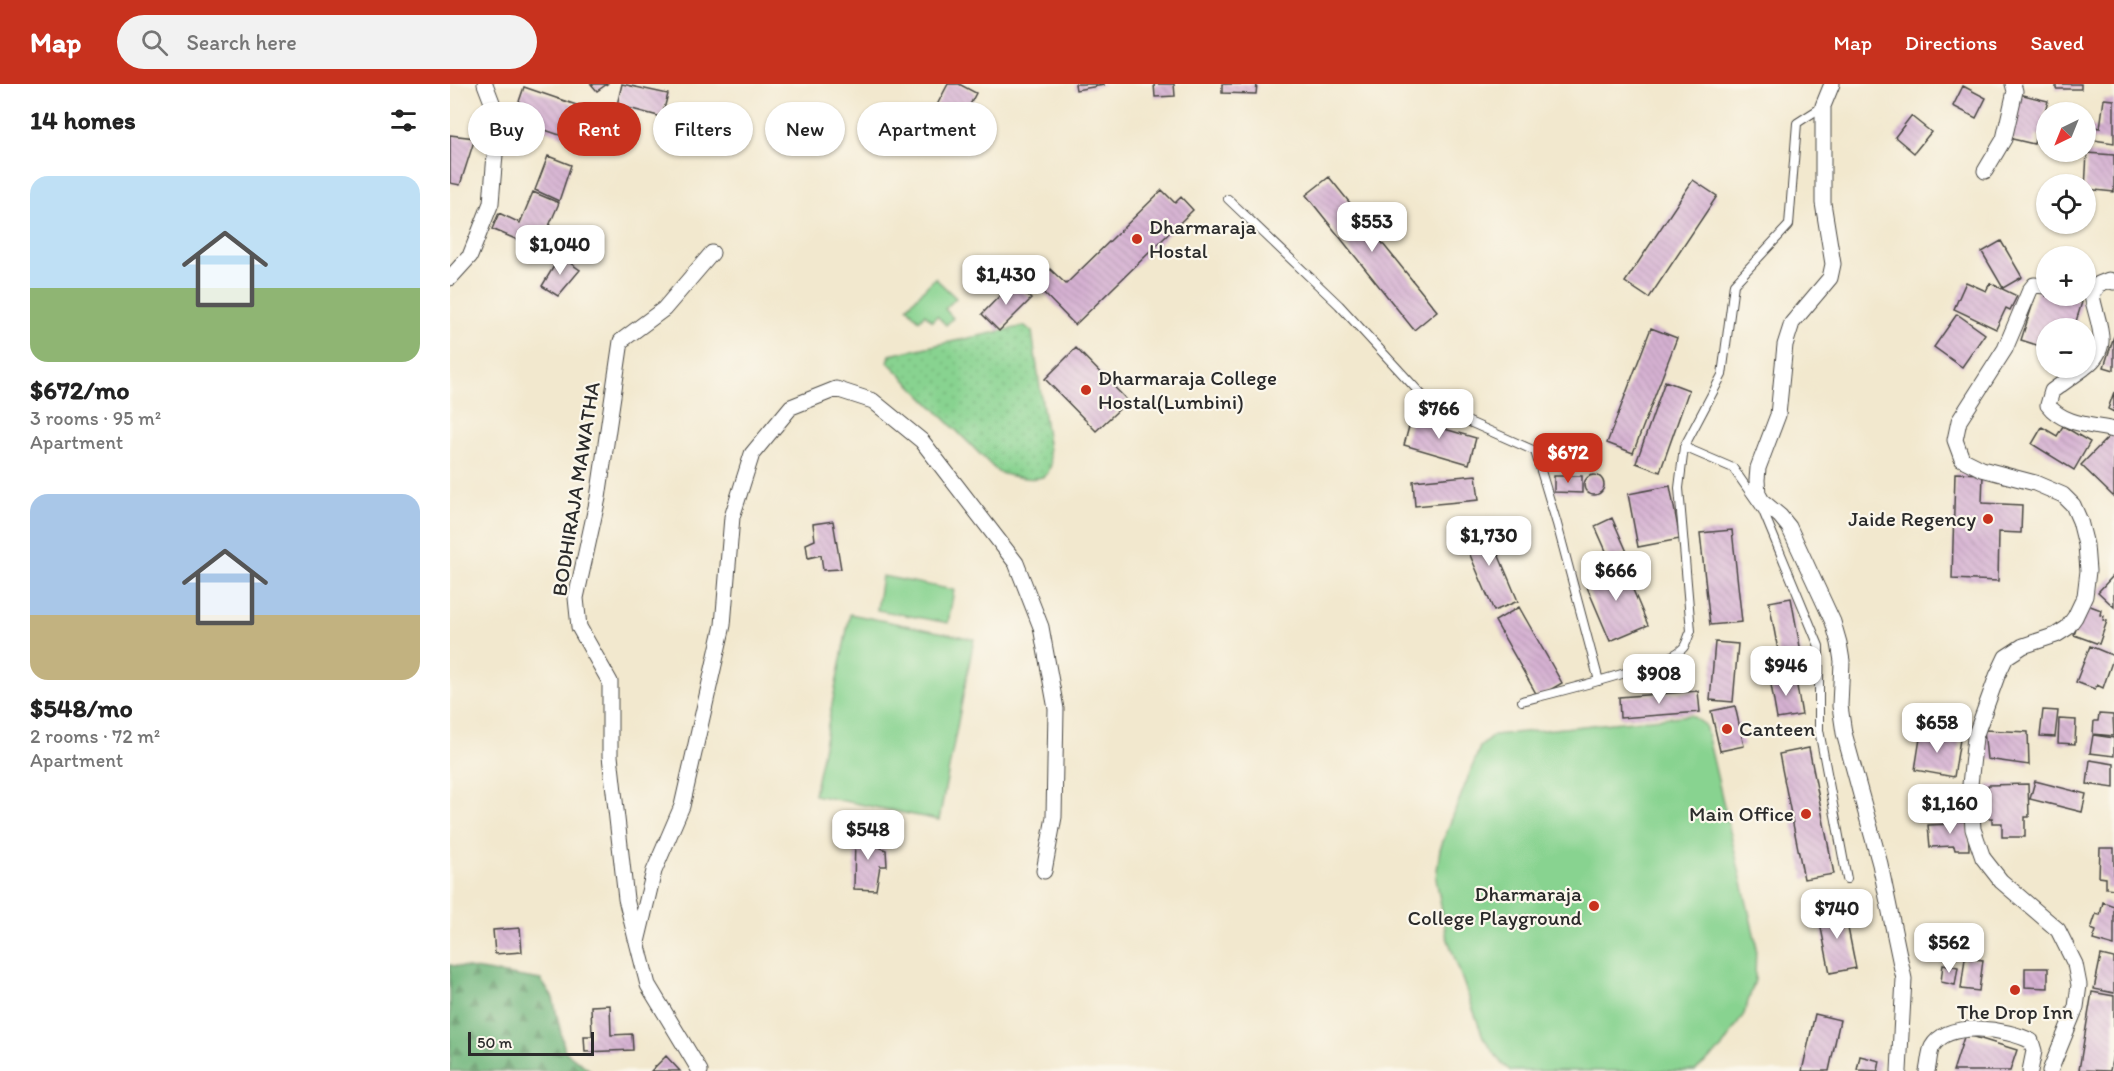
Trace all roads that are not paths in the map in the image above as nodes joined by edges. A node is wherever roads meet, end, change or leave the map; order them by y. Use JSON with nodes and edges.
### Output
{"nodes":[{"id":1,"x":485,"y":84,"type":"edge"},
{"id":2,"x":1832,"y":84,"type":"edge"},
{"id":3,"x":2013,"y":84,"type":"edge"},
{"id":4,"x":1823,"y":106,"type":"junction"},
{"id":5,"x":1985,"y":171,"type":"dead end"},
{"id":6,"x":1228,"y":199,"type":"dead end"},
{"id":7,"x":712,"y":252,"type":"dead end"},
{"id":8,"x":450,"y":278,"type":"edge"},
{"id":9,"x":2114,"y":282,"type":"edge"},
{"id":10,"x":2036,"y":285,"type":"edge"},
{"id":11,"x":2096,"y":287,"type":"edge"},
{"id":12,"x":2093,"y":306,"type":"edge"},
{"id":13,"x":2096,"y":355,"type":"edge"},
{"id":14,"x":2070,"y":378,"type":"edge"},
{"id":15,"x":2114,"y":430,"type":"edge"},
{"id":16,"x":1684,"y":447,"type":"junction"},
{"id":17,"x":1599,"y":681,"type":"junction"},
{"id":18,"x":1522,"y":701,"type":"dead end"},
{"id":19,"x":1044,"y":871,"type":"dead end"},
{"id":20,"x":1847,"y":879,"type":"dead end"},
{"id":21,"x":636,"y":942,"type":"junction"},
{"id":22,"x":700,"y":1071,"type":"edge"},
{"id":23,"x":1899,"y":1071,"type":"edge"},
{"id":24,"x":1927,"y":1071,"type":"edge"},
{"id":25,"x":2030,"y":1071,"type":"edge"},
{"id":26,"x":2050,"y":1071,"type":"edge"}],
"edges":[{"from":1,"to":8,"type":"street"},
{"from":2,"to":4,"type":"street"},
{"from":3,"to":5,"type":"street"},
{"from":4,"to":16,"type":"lane"},
{"from":4,"to":23,"type":"street"},
{"from":6,"to":17,"type":"lane"},
{"from":7,"to":21,"type":"street","name":"BODHIRAJA MAWATHA"},
{"from":9,"to":11,"type":"street"},
{"from":10,"to":26,"type":"street"},
{"from":12,"to":13,"type":"street"},
{"from":14,"to":15,"type":"street"},
{"from":16,"to":17,"type":"lane"},
{"from":16,"to":20,"type":"lane"},
{"from":17,"to":18,"type":"lane"},
{"from":19,"to":21,"type":"street"},
{"from":21,"to":22,"type":"street","name":"BODHIRAJA MAWATHA"},
{"from":24,"to":25,"type":"street"}]}
